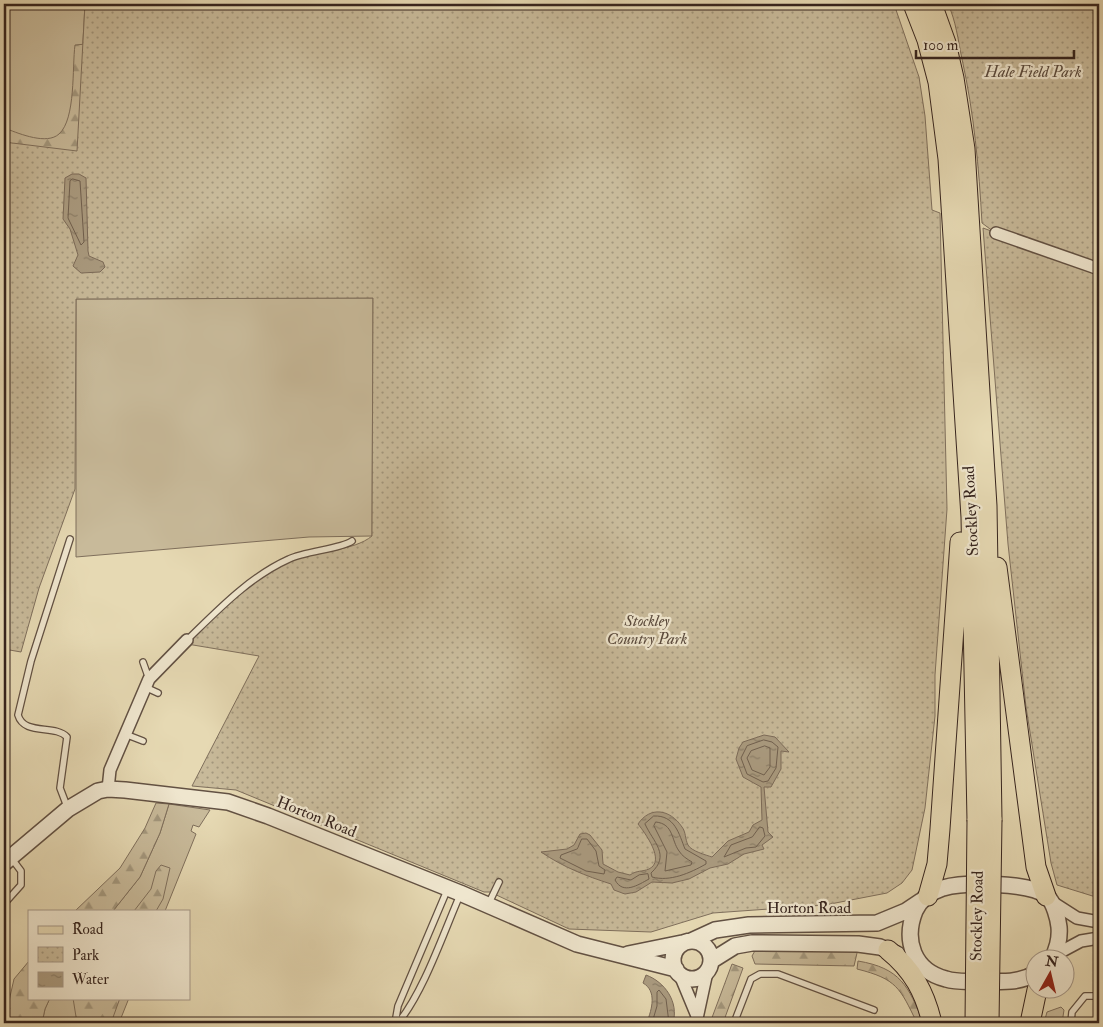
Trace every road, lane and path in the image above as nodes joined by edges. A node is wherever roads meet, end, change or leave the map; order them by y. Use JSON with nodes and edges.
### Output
{"nodes":[{"id":1,"x":913,"y":4,"type":"edge"},
{"id":2,"x":932,"y":4,"type":"edge"},
{"id":3,"x":996,"y":233,"type":"dead end"},
{"id":4,"x":1099,"y":268,"type":"edge"},
{"id":5,"x":967,"y":452,"type":"junction"},
{"id":6,"x":987,"y":506,"type":"junction"},
{"id":7,"x":70,"y":540,"type":"dead end"},
{"id":8,"x":352,"y":541,"type":"dead end"},
{"id":9,"x":187,"y":640,"type":"joint"},
{"id":10,"x":143,"y":662,"type":"dead end"},
{"id":11,"x":147,"y":683,"type":"junction"},
{"id":12,"x":158,"y":693,"type":"dead end"},
{"id":13,"x":125,"y":734,"type":"junction"},
{"id":14,"x":143,"y":741,"type":"dead end"},
{"id":15,"x":108,"y":789,"type":"junction"},
{"id":16,"x":68,"y":809,"type":"junction"},
{"id":17,"x":984,"y":820,"type":"junction"},
{"id":18,"x":8,"y":860,"type":"edge"},
{"id":19,"x":499,"y":882,"type":"dead end"},
{"id":20,"x":454,"y":891,"type":"junction"},
{"id":21,"x":926,"y":897,"type":"junction"},
{"id":22,"x":1049,"y":899,"type":"junction"},
{"id":23,"x":4,"y":904,"type":"edge"},
{"id":24,"x":488,"y":905,"type":"junction"},
{"id":25,"x":1099,"y":922,"type":"edge"},
{"id":26,"x":1099,"y":938,"type":"edge"},
{"id":27,"x":687,"y":942,"type":"junction"},
{"id":28,"x":888,"y":950,"type":"junction"},
{"id":29,"x":1055,"y":950,"type":"edge"},
{"id":30,"x":1066,"y":950,"type":"edge"},
{"id":31,"x":624,"y":954,"type":"junction"},
{"id":32,"x":709,"y":967,"type":"junction"},
{"id":33,"x":924,"y":968,"type":"junction"},
{"id":34,"x":678,"y":972,"type":"junction"},
{"id":35,"x":1026,"y":977,"type":"edge"},
{"id":36,"x":1099,"y":996,"type":"edge"},
{"id":37,"x":1035,"y":1000,"type":"edge"},
{"id":38,"x":874,"y":1010,"type":"dead end"},
{"id":39,"x":697,"y":1020,"type":"edge"},
{"id":40,"x":1099,"y":1022,"type":"edge"},
{"id":41,"x":396,"y":1023,"type":"edge"},
{"id":42,"x":734,"y":1023,"type":"edge"},
{"id":43,"x":932,"y":1023,"type":"edge"},
{"id":44,"x":938,"y":1023,"type":"edge"},
{"id":45,"x":974,"y":1023,"type":"edge"},
{"id":46,"x":989,"y":1023,"type":"edge"},
{"id":47,"x":1030,"y":1023,"type":"edge"}],
"edges":[{"from":1,"to":5,"type":"main road","name":"Stockley Road"},
{"from":2,"to":6,"type":"main road","name":"Stockley Road"},
{"from":3,"to":4,"type":"street"},
{"from":5,"to":17,"type":"main road","name":"Stockley Road"},
{"from":5,"to":21,"type":"main road"},
{"from":6,"to":17,"type":"main road","name":"Stockley Road"},
{"from":6,"to":22,"type":"main road"},
{"from":7,"to":16,"type":"lane"},
{"from":8,"to":9,"type":"lane"},
{"from":9,"to":11,"type":"street"},
{"from":10,"to":11,"type":"lane"},
{"from":11,"to":12,"type":"lane"},
{"from":11,"to":13,"type":"street"},
{"from":13,"to":14,"type":"lane"},
{"from":13,"to":15,"type":"street"},
{"from":15,"to":16,"type":"street","name":"Horton Road"},
{"from":15,"to":20,"type":"street","name":"Horton Road"},
{"from":16,"to":18,"type":"street","name":"Horton Road"},
{"from":17,"to":45,"type":"main road","name":"Stockley Road","bridge":true},
{"from":17,"to":46,"type":"main road","name":"Stockley Road","bridge":true},
{"from":18,"to":23,"type":"lane"},
{"from":19,"to":24,"type":"lane"},
{"from":20,"to":24,"type":"street","name":"Horton Road"},
{"from":20,"to":41,"type":"lane"},
{"from":20,"to":41,"type":"lane"},
{"from":21,"to":22,"type":"street","name":"Horton Road"},
{"from":21,"to":27,"type":"street","name":"Horton Road"},
{"from":21,"to":33,"type":"street"},
{"from":22,"to":25,"type":"street"},
{"from":22,"to":29,"type":"street"},
{"from":24,"to":31,"type":"street","name":"Horton Road"},
{"from":26,"to":30,"type":"street"},
{"from":27,"to":31,"type":"street","name":"Horton Road"},
{"from":27,"to":32,"type":"street"},
{"from":27,"to":34,"type":"street"},
{"from":28,"to":32,"type":"street"},
{"from":28,"to":33,"type":"street"},
{"from":28,"to":43,"type":"main road"},
{"from":31,"to":34,"type":"street","name":"Horton Road"},
{"from":32,"to":34,"type":"street"},
{"from":32,"to":39,"type":"street"},
{"from":33,"to":35,"type":"street"},
{"from":33,"to":44,"type":"main road"},
{"from":34,"to":39,"type":"street"},
{"from":36,"to":40,"type":"lane"},
{"from":37,"to":47,"type":"main road"},
{"from":38,"to":42,"type":"lane"}]}
